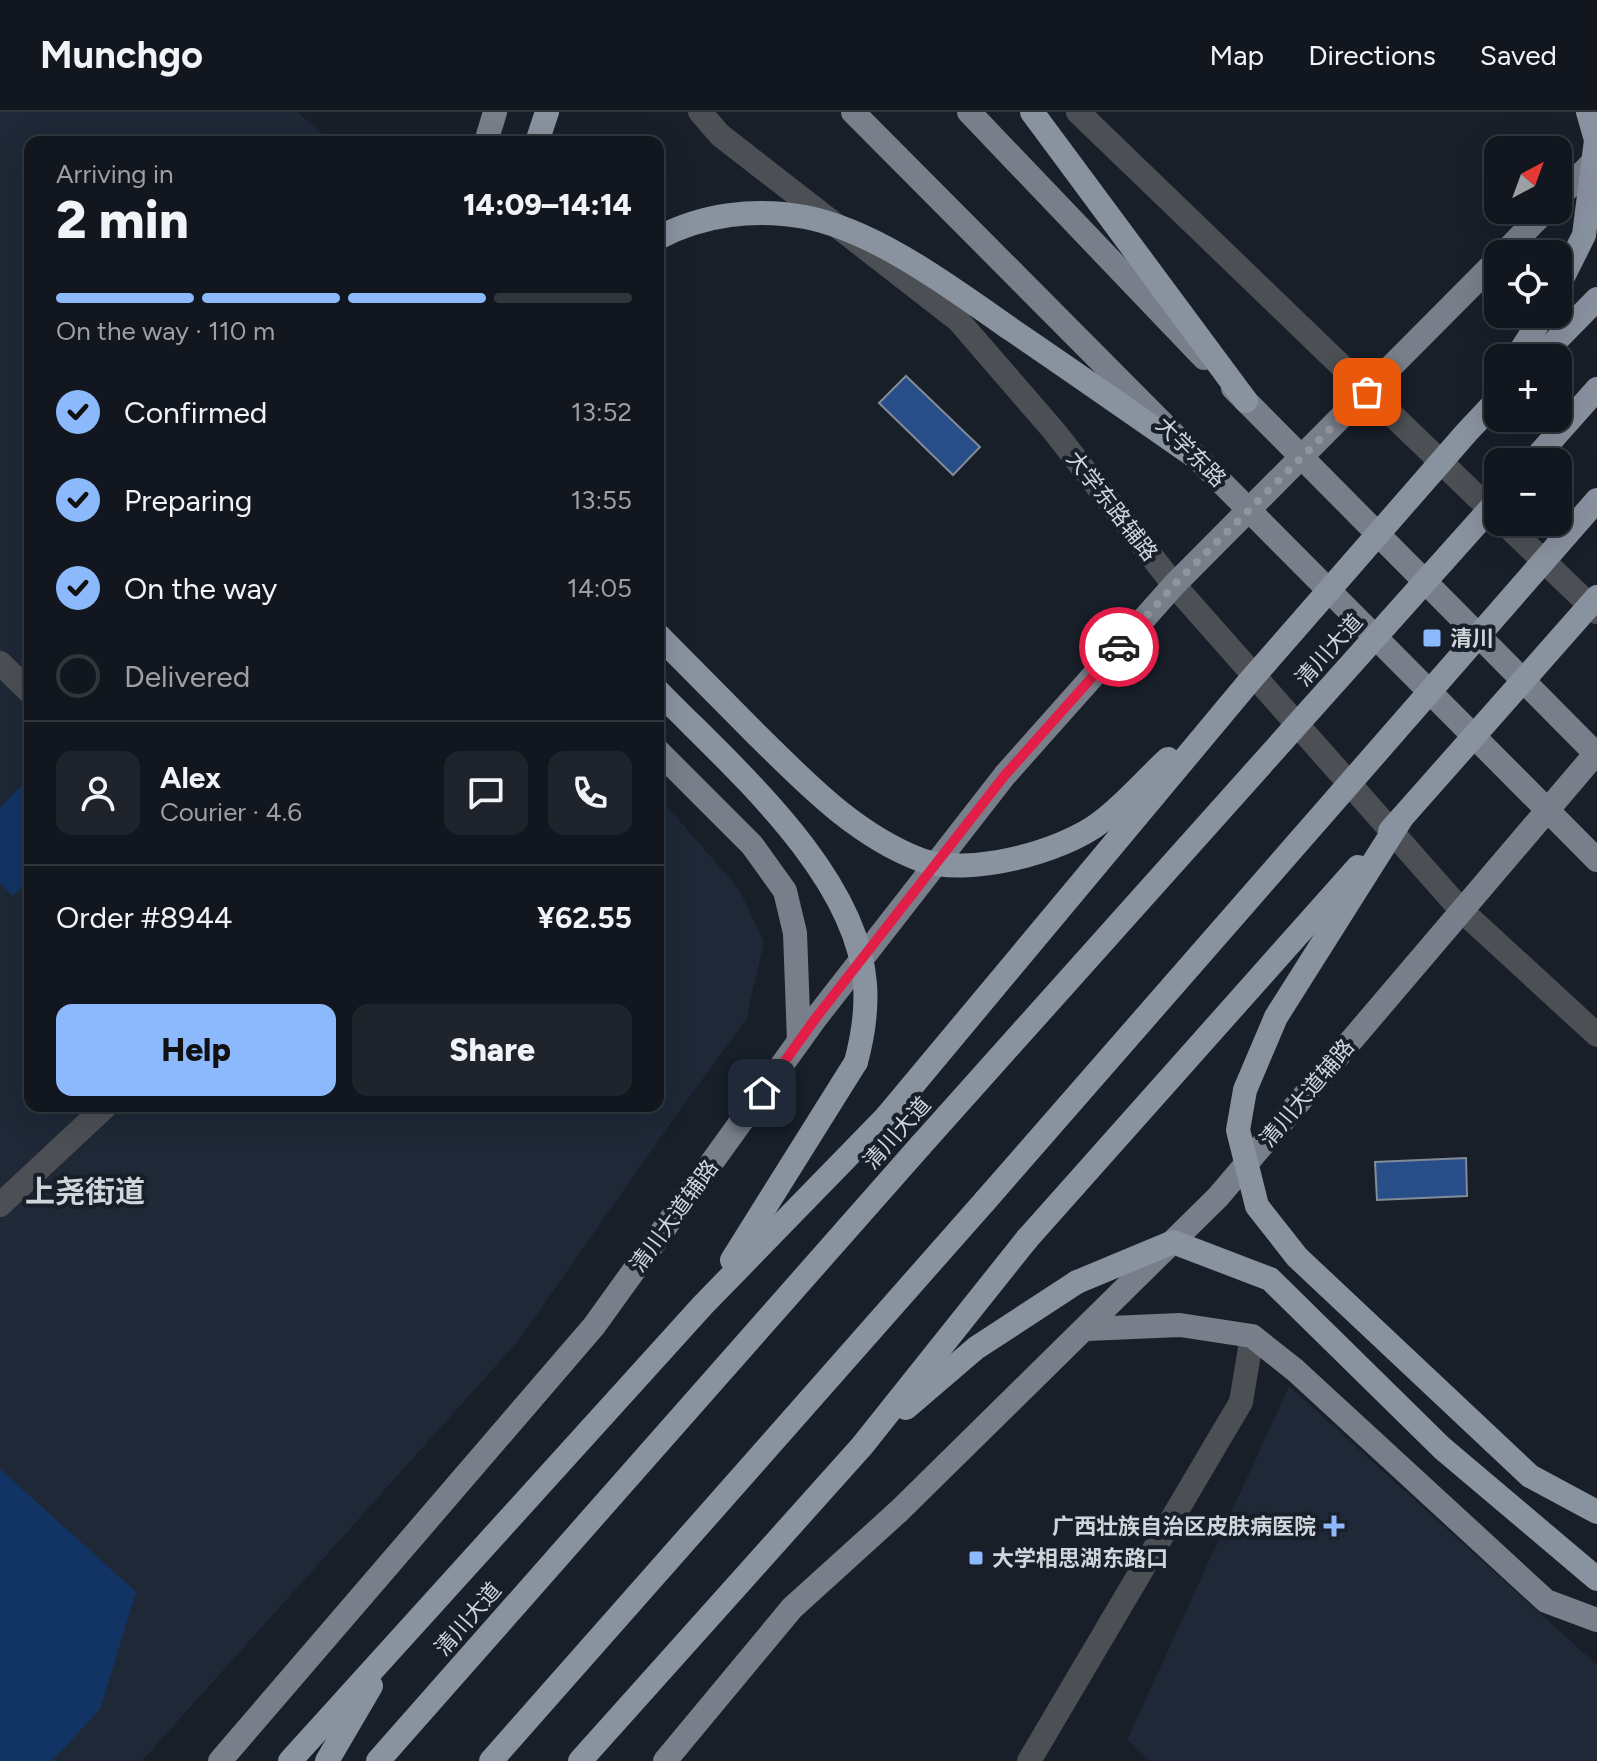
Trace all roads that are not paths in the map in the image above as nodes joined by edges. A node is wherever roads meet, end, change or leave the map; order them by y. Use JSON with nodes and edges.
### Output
{"nodes":[{"id":1,"x":495,"y":112,"type":"edge"},
{"id":2,"x":547,"y":112,"type":"edge"},
{"id":3,"x":700,"y":112,"type":"edge"},
{"id":4,"x":853,"y":112,"type":"edge"},
{"id":5,"x":969,"y":112,"type":"edge"},
{"id":6,"x":1032,"y":112,"type":"edge"},
{"id":7,"x":1078,"y":112,"type":"edge"},
{"id":8,"x":1588,"y":112,"type":"edge"},
{"id":9,"x":488,"y":136,"type":"edge"},
{"id":10,"x":539,"y":136,"type":"edge"},
{"id":11,"x":1597,"y":158,"type":"edge"},
{"id":12,"x":1572,"y":184,"type":"edge"},
{"id":13,"x":1532,"y":224,"type":"edge"},
{"id":14,"x":664,"y":235,"type":"edge"},
{"id":15,"x":1517,"y":240,"type":"edge"},
{"id":16,"x":1572,"y":259,"type":"edge"},
{"id":17,"x":1484,"y":273,"type":"edge"},
{"id":18,"x":1597,"y":299,"type":"edge"},
{"id":19,"x":1553,"y":344,"type":"edge"},
{"id":20,"x":1597,"y":389,"type":"edge"},
{"id":21,"x":1367,"y":392,"type":"junction"},
{"id":22,"x":1246,"y":401,"type":"junction"},
{"id":23,"x":1484,"y":406,"type":"edge"},
{"id":24,"x":1484,"y":414,"type":"edge"},
{"id":25,"x":1467,"y":432,"type":"junction"},
{"id":26,"x":1544,"y":448,"type":"edge"},
{"id":27,"x":1197,"y":458,"type":"junction"},
{"id":28,"x":1597,"y":500,"type":"edge"},
{"id":29,"x":1484,"y":504,"type":"edge"},
{"id":30,"x":1484,"y":515,"type":"edge"},
{"id":31,"x":1518,"y":536,"type":"edge"},
{"id":32,"x":1174,"y":585,"type":"junction"},
{"id":33,"x":1597,"y":597,"type":"edge"},
{"id":34,"x":1597,"y":612,"type":"edge"},
{"id":35,"x":664,"y":641,"type":"edge"},
{"id":36,"x":0,"y":663,"type":"edge"},
{"id":37,"x":1248,"y":683,"type":"junction"},
{"id":38,"x":24,"y":686,"type":"edge"},
{"id":39,"x":664,"y":697,"type":"edge"},
{"id":40,"x":1597,"y":754,"type":"edge"},
{"id":41,"x":664,"y":757,"type":"edge"},
{"id":42,"x":1401,"y":819,"type":"junction"},
{"id":43,"x":1594,"y":857,"type":"edge"},
{"id":44,"x":1461,"y":910,"type":"junction"},
{"id":45,"x":1597,"y":1035,"type":"edge"},
{"id":46,"x":799,"y":1041,"type":"junction"},
{"id":47,"x":100,"y":1112,"type":"edge"},
{"id":48,"x":0,"y":1205,"type":"edge"},
{"id":49,"x":703,"y":1305,"type":"junction"},
{"id":50,"x":1087,"y":1329,"type":"junction"},
{"id":51,"x":1252,"y":1336,"type":"junction"},
{"id":52,"x":862,"y":1446,"type":"junction"},
{"id":53,"x":1597,"y":1512,"type":"edge"},
{"id":54,"x":1597,"y":1579,"type":"edge"},
{"id":55,"x":1597,"y":1620,"type":"edge"},
{"id":56,"x":398,"y":1639,"type":"junction"},
{"id":57,"x":220,"y":1761,"type":"edge"},
{"id":58,"x":290,"y":1761,"type":"edge"},
{"id":59,"x":327,"y":1761,"type":"edge"},
{"id":60,"x":378,"y":1761,"type":"edge"},
{"id":61,"x":491,"y":1761,"type":"edge"},
{"id":62,"x":580,"y":1761,"type":"edge"},
{"id":63,"x":665,"y":1761,"type":"edge"},
{"id":64,"x":1029,"y":1761,"type":"edge"}],
"edges":[{"from":1,"to":9,"type":"main road"},
{"from":2,"to":10,"type":"highway"},
{"from":3,"to":32,"type":"street","name":"大学东路辅路"},
{"from":4,"to":27,"type":"main road","name":"大学东路","bridge":true},
{"from":5,"to":22,"type":"main road","bridge":true},
{"from":6,"to":22,"type":"highway","bridge":true},
{"from":7,"to":21,"type":"street"},
{"from":8,"to":16,"type":"highway","bridge":true},
{"from":11,"to":12,"type":"main road"},
{"from":13,"to":15,"type":"main road"},
{"from":14,"to":27,"type":"highway","bridge":true},
{"from":17,"to":21,"type":"main road","name":"清川大道辅路"},
{"from":18,"to":19,"type":"highway"},
{"from":20,"to":26,"type":"highway"},
{"from":21,"to":29,"type":"street"},
{"from":21,"to":32,"type":"main road","name":"清川大道辅路"},
{"from":22,"to":40,"type":"main road","bridge":true},
{"from":23,"to":25,"type":"highway","bridge":true},
{"from":24,"to":25,"type":"highway","bridge":true},
{"from":25,"to":37,"type":"highway","bridge":true},
{"from":27,"to":43,"type":"main road","name":"大学东路","bridge":true},
{"from":28,"to":61,"type":"highway","bridge":true},
{"from":30,"to":60,"type":"highway","name":"清川大道","bridge":true},
{"from":31,"to":34,"type":"street"},
{"from":32,"to":44,"type":"street","name":"大学东路辅路"},
{"from":32,"to":46,"type":"main road","name":"清川大道辅路"},
{"from":33,"to":42,"type":"highway","bridge":true},
{"from":35,"to":37,"type":"highway","bridge":true},
{"from":36,"to":38,"type":"street"},
{"from":37,"to":49,"type":"highway","bridge":true},
{"from":39,"to":49,"type":"highway","bridge":true},
{"from":40,"to":44,"type":"main road","name":"清川大道辅路"},
{"from":41,"to":46,"type":"main road"},
{"from":42,"to":52,"type":"highway","bridge":true},
{"from":42,"to":53,"type":"highway","bridge":true},
{"from":44,"to":45,"type":"street","name":"大学东路辅路"},
{"from":44,"to":50,"type":"main road","name":"清川大道辅路"},
{"from":46,"to":57,"type":"main road","name":"清川大道辅路"},
{"from":47,"to":48,"type":"street"},
{"from":49,"to":56,"type":"highway"},
{"from":50,"to":51,"type":"main road"},
{"from":50,"to":63,"type":"main road","name":"清川大道辅路"},
{"from":51,"to":55,"type":"main road"},
{"from":51,"to":64,"type":"street"},
{"from":52,"to":54,"type":"highway","bridge":true},
{"from":52,"to":62,"type":"highway"},
{"from":56,"to":58,"type":"highway"},
{"from":56,"to":59,"type":"highway"}]}
